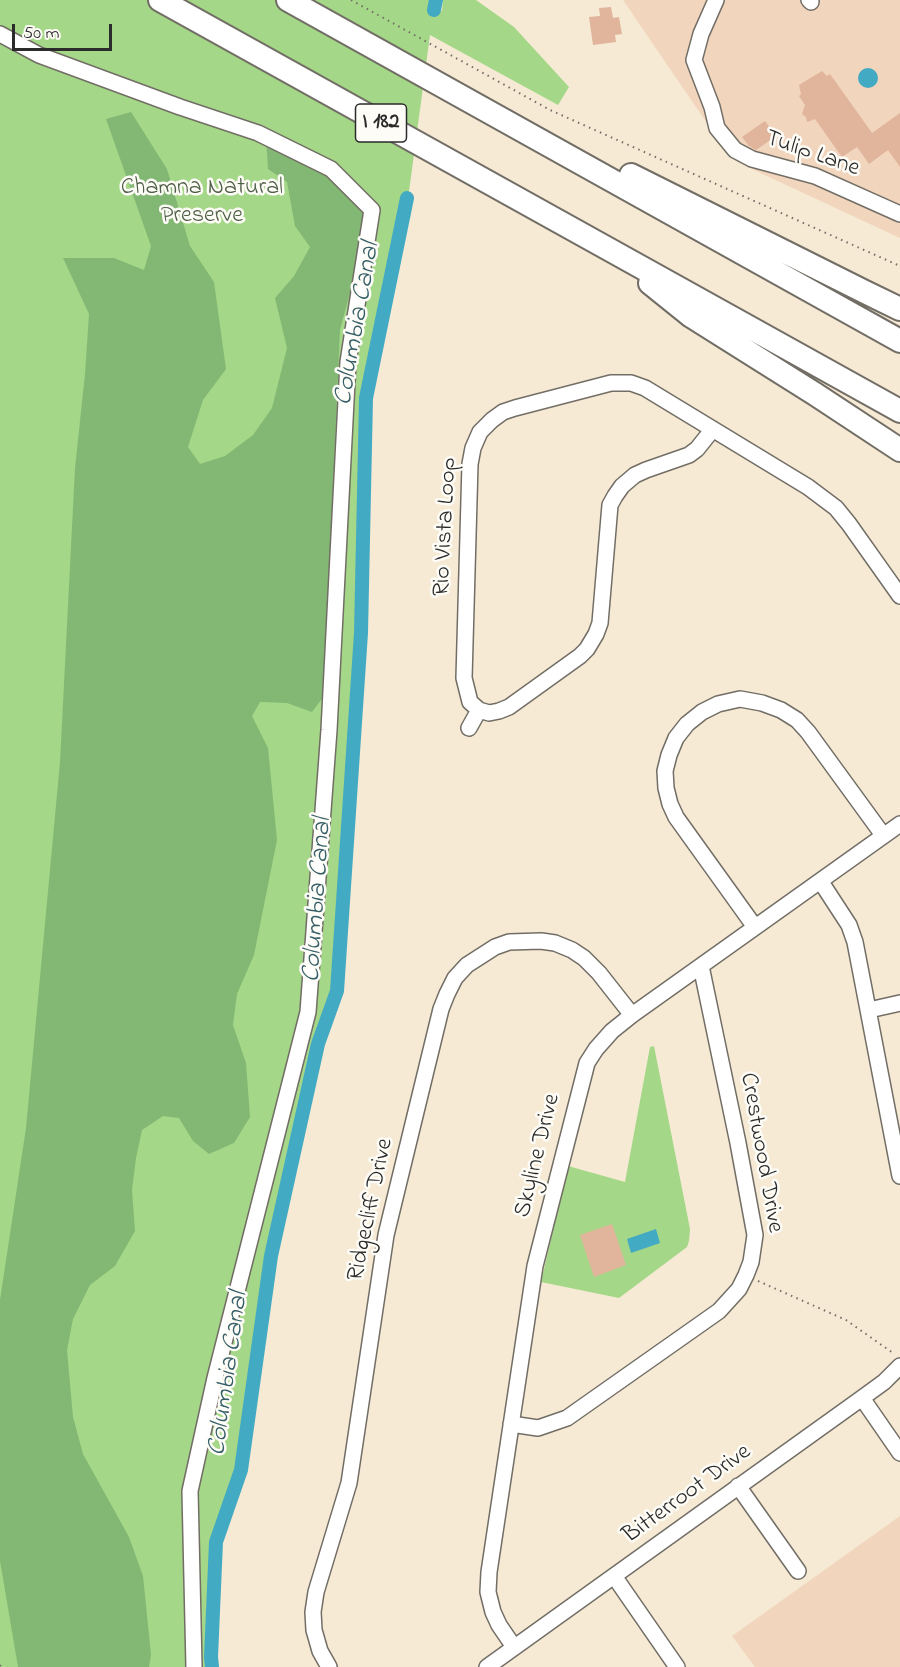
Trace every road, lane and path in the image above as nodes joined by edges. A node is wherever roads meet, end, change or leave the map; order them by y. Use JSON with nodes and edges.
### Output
{"nodes":[{"id":1,"x":160,"y":0,"type":"edge"},
{"id":2,"x":288,"y":0,"type":"edge"},
{"id":3,"x":351,"y":0,"type":"edge"},
{"id":4,"x":716,"y":0,"type":"edge"},
{"id":5,"x":0,"y":34,"type":"edge"},
{"id":6,"x":519,"y":129,"type":"junction"},
{"id":7,"x":900,"y":214,"type":"edge"},
{"id":8,"x":603,"y":244,"type":"junction"},
{"id":9,"x":900,"y":266,"type":"edge"},
{"id":10,"x":900,"y":309,"type":"edge"},
{"id":11,"x":900,"y":341,"type":"edge"},
{"id":12,"x":900,"y":411,"type":"edge"},
{"id":13,"x":713,"y":429,"type":"junction"},
{"id":14,"x":900,"y":450,"type":"edge"},
{"id":15,"x":900,"y":596,"type":"edge"},
{"id":16,"x":479,"y":710,"type":"junction"},
{"id":17,"x":469,"y":728,"type":"dead end"},
{"id":18,"x":900,"y":824,"type":"edge"},
{"id":19,"x":883,"y":835,"type":"junction"},
{"id":20,"x":820,"y":882,"type":"junction"},
{"id":21,"x":755,"y":927,"type":"junction"},
{"id":22,"x":701,"y":966,"type":"junction"},
{"id":23,"x":900,"y":1003,"type":"edge"},
{"id":24,"x":869,"y":1010,"type":"junction"},
{"id":25,"x":632,"y":1015,"type":"junction"},
{"id":26,"x":898,"y":1157,"type":"edge"},
{"id":27,"x":900,"y":1176,"type":"edge"},
{"id":28,"x":746,"y":1275,"type":"junction"},
{"id":29,"x":900,"y":1358,"type":"edge"},
{"id":30,"x":900,"y":1366,"type":"edge"},
{"id":31,"x":862,"y":1398,"type":"junction"},
{"id":32,"x":511,"y":1424,"type":"junction"},
{"id":33,"x":900,"y":1453,"type":"edge"},
{"id":34,"x":738,"y":1486,"type":"junction"},
{"id":35,"x":798,"y":1571,"type":"dead end"},
{"id":36,"x":614,"y":1576,"type":"junction"},
{"id":37,"x":514,"y":1647,"type":"junction"},
{"id":38,"x":503,"y":1662,"type":"edge"},
{"id":39,"x":194,"y":1667,"type":"edge"},
{"id":40,"x":329,"y":1667,"type":"edge"},
{"id":41,"x":487,"y":1667,"type":"edge"},
{"id":42,"x":677,"y":1667,"type":"edge"}],
"edges":[{"from":1,"to":8,"type":"highway","number":"I 182"},
{"from":2,"to":6,"type":"highway","number":"I 182"},
{"from":3,"to":9,"type":"path"},
{"from":4,"to":7,"type":"street","name":"Tulip Lane"},
{"from":5,"to":39,"type":"street"},
{"from":6,"to":10,"type":"highway"},
{"from":6,"to":11,"type":"highway","number":"I 182"},
{"from":8,"to":12,"type":"highway","number":"I 182"},
{"from":8,"to":14,"type":"highway"},
{"from":13,"to":15,"type":"street"},
{"from":13,"to":16,"type":"street"},
{"from":13,"to":16,"type":"street","name":"Rio Vista Loop"},
{"from":16,"to":17,"type":"street"},
{"from":18,"to":19,"type":"street","name":"Skyline Drive"},
{"from":19,"to":20,"type":"street","name":"Skyline Drive"},
{"from":19,"to":21,"type":"street"},
{"from":20,"to":21,"type":"street","name":"Skyline Drive"},
{"from":20,"to":24,"type":"street"},
{"from":21,"to":22,"type":"street","name":"Skyline Drive"},
{"from":22,"to":25,"type":"street","name":"Skyline Drive"},
{"from":22,"to":28,"type":"street","name":"Crestwood Drive"},
{"from":23,"to":24,"type":"street"},
{"from":24,"to":26,"type":"street"},
{"from":25,"to":32,"type":"street","name":"Skyline Drive"},
{"from":25,"to":40,"type":"street","name":"Ridgecliff Drive"},
{"from":26,"to":27,"type":"street"},
{"from":28,"to":29,"type":"path"},
{"from":28,"to":32,"type":"street","name":"Crestwood Drive"},
{"from":30,"to":31,"type":"street","name":"Bitterroot Drive"},
{"from":31,"to":33,"type":"street"},
{"from":31,"to":34,"type":"street","name":"Bitterroot Drive"},
{"from":32,"to":37,"type":"street","name":"Skyline Drive"},
{"from":34,"to":35,"type":"street"},
{"from":34,"to":36,"type":"street","name":"Bitterroot Drive"},
{"from":36,"to":37,"type":"street","name":"Bitterroot Drive"},
{"from":36,"to":42,"type":"street"},
{"from":37,"to":38,"type":"street","name":"Bitterroot Drive"},
{"from":38,"to":41,"type":"street"}]}
